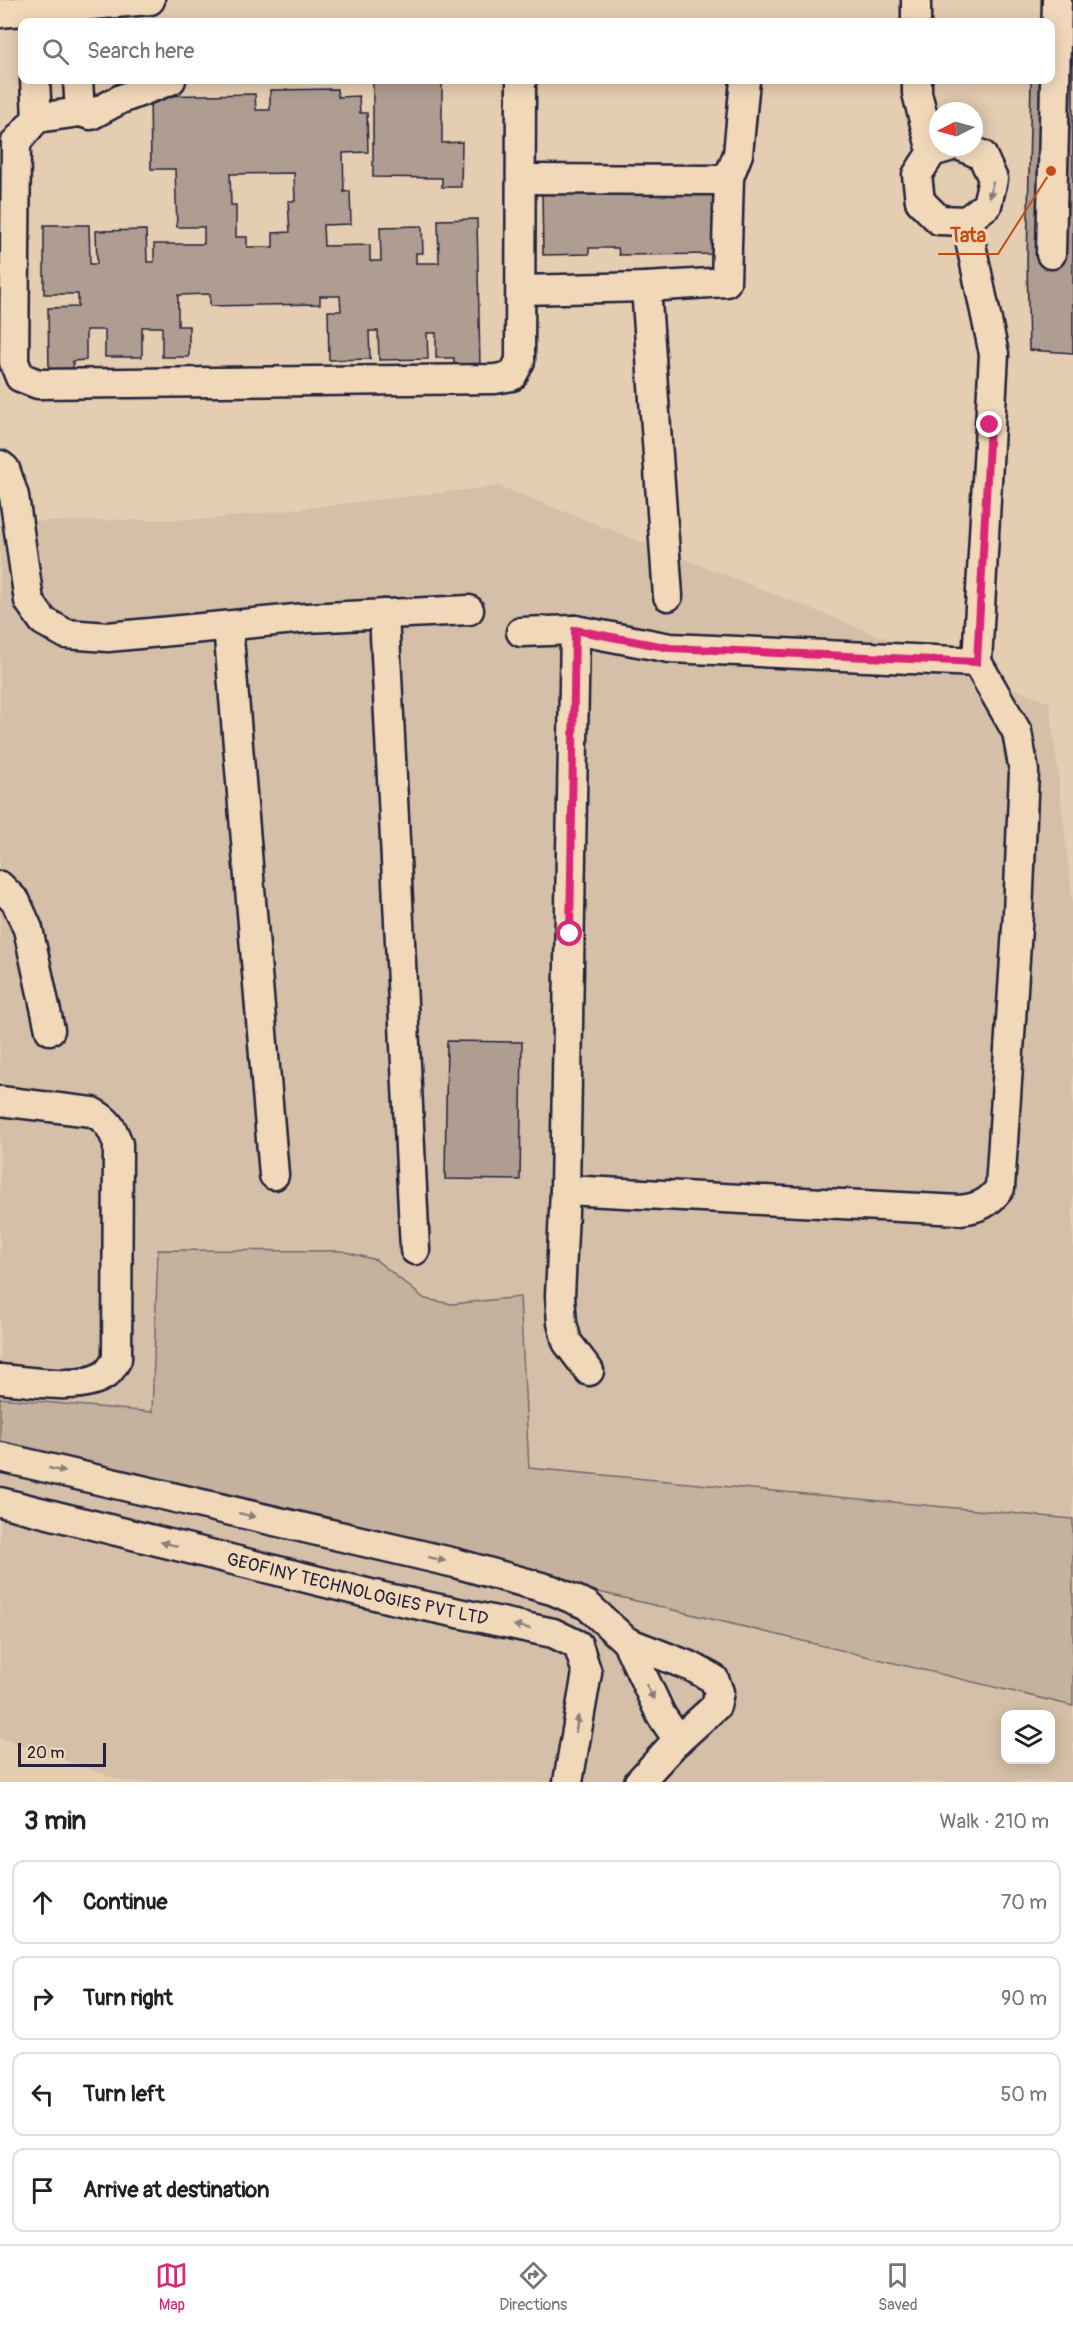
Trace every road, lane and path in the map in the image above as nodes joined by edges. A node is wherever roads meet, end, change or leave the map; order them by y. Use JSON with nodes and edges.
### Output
{"nodes":[{"id":1,"x":150,"y":0,"type":"edge"},
{"id":2,"x":916,"y":0,"type":"edge"},
{"id":3,"x":1057,"y":0,"type":"edge"},
{"id":4,"x":0,"y":13,"type":"edge"},
{"id":5,"x":74,"y":15,"type":"edge"},
{"id":6,"x":32,"y":16,"type":"edge"},
{"id":7,"x":916,"y":18,"type":"edge"},
{"id":8,"x":35,"y":84,"type":"edge"},
{"id":9,"x":78,"y":84,"type":"edge"},
{"id":10,"x":160,"y":84,"type":"edge"},
{"id":11,"x":521,"y":84,"type":"edge"},
{"id":12,"x":745,"y":84,"type":"edge"},
{"id":13,"x":917,"y":84,"type":"edge"},
{"id":14,"x":80,"y":112,"type":"junction"},
{"id":15,"x":37,"y":118,"type":"junction"},
{"id":16,"x":929,"y":123,"type":"edge"},
{"id":17,"x":934,"y":156,"type":"edge"},
{"id":18,"x":982,"y":156,"type":"edge"},
{"id":19,"x":729,"y":177,"type":"junction"},
{"id":20,"x":522,"y":179,"type":"junction"},
{"id":21,"x":966,"y":221,"type":"junction"},
{"id":22,"x":1051,"y":254,"type":"dead end"},
{"id":23,"x":646,"y":287,"type":"junction"},
{"id":24,"x":520,"y":290,"type":"junction"},
{"id":25,"x":0,"y":465,"type":"edge"},
{"id":26,"x":668,"y":596,"type":"dead end"},
{"id":27,"x":469,"y":610,"type":"dead end"},
{"id":28,"x":384,"y":614,"type":"junction"},
{"id":29,"x":228,"y":626,"type":"junction"},
{"id":30,"x":575,"y":630,"type":"junction"},
{"id":31,"x":520,"y":632,"type":"dead end"},
{"id":32,"x":977,"y":662,"type":"junction"},
{"id":33,"x":0,"y":886,"type":"edge"},
{"id":34,"x":50,"y":1030,"type":"dead end"},
{"id":35,"x":0,"y":1101,"type":"edge"},
{"id":36,"x":274,"y":1175,"type":"dead end"},
{"id":37,"x":565,"y":1190,"type":"junction"},
{"id":38,"x":415,"y":1250,"type":"dead end"},
{"id":39,"x":589,"y":1371,"type":"dead end"},
{"id":40,"x":0,"y":1379,"type":"edge"},
{"id":41,"x":0,"y":1457,"type":"edge"},
{"id":42,"x":0,"y":1502,"type":"edge"},
{"id":43,"x":587,"y":1605,"type":"junction"},
{"id":44,"x":627,"y":1642,"type":"junction"},
{"id":45,"x":578,"y":1645,"type":"junction"},
{"id":46,"x":678,"y":1740,"type":"junction"},
{"id":47,"x":568,"y":1782,"type":"edge"},
{"id":48,"x":639,"y":1782,"type":"edge"}],
"edges":[{"from":1,"to":5,"type":"street"},
{"from":2,"to":7,"type":"street"},
{"from":3,"to":22,"type":"street"},
{"from":4,"to":6,"type":"street"},
{"from":5,"to":6,"type":"street"},
{"from":8,"to":15,"type":"street"},
{"from":9,"to":14,"type":"street"},
{"from":10,"to":14,"type":"street"},
{"from":11,"to":20,"type":"street"},
{"from":12,"to":19,"type":"street"},
{"from":13,"to":16,"type":"street"},
{"from":14,"to":15,"type":"street"},
{"from":15,"to":24,"type":"street"},
{"from":17,"to":21,"type":"street"},
{"from":18,"to":21,"type":"street","one_way":true},
{"from":19,"to":20,"type":"street"},
{"from":19,"to":23,"type":"street"},
{"from":20,"to":24,"type":"street"},
{"from":21,"to":32,"type":"street"},
{"from":23,"to":24,"type":"street"},
{"from":23,"to":26,"type":"street"},
{"from":25,"to":29,"type":"street"},
{"from":27,"to":28,"type":"street"},
{"from":28,"to":29,"type":"street"},
{"from":28,"to":38,"type":"street"},
{"from":29,"to":36,"type":"street"},
{"from":30,"to":31,"type":"street"},
{"from":30,"to":32,"type":"street"},
{"from":30,"to":37,"type":"street"},
{"from":32,"to":37,"type":"street"},
{"from":33,"to":34,"type":"street"},
{"from":35,"to":40,"type":"street"},
{"from":37,"to":39,"type":"street"},
{"from":41,"to":43,"type":"street","one_way":true},
{"from":45,"to":42,"type":"street","name":"GEOFINY TECHNOLOGIES PVT LTD","one_way":true},
{"from":43,"to":44,"type":"street"},
{"from":43,"to":45,"type":"street"},
{"from":44,"to":46,"type":"street","one_way":true},
{"from":44,"to":46,"type":"street"},
{"from":47,"to":45,"type":"street","one_way":true},
{"from":46,"to":48,"type":"street"}]}
